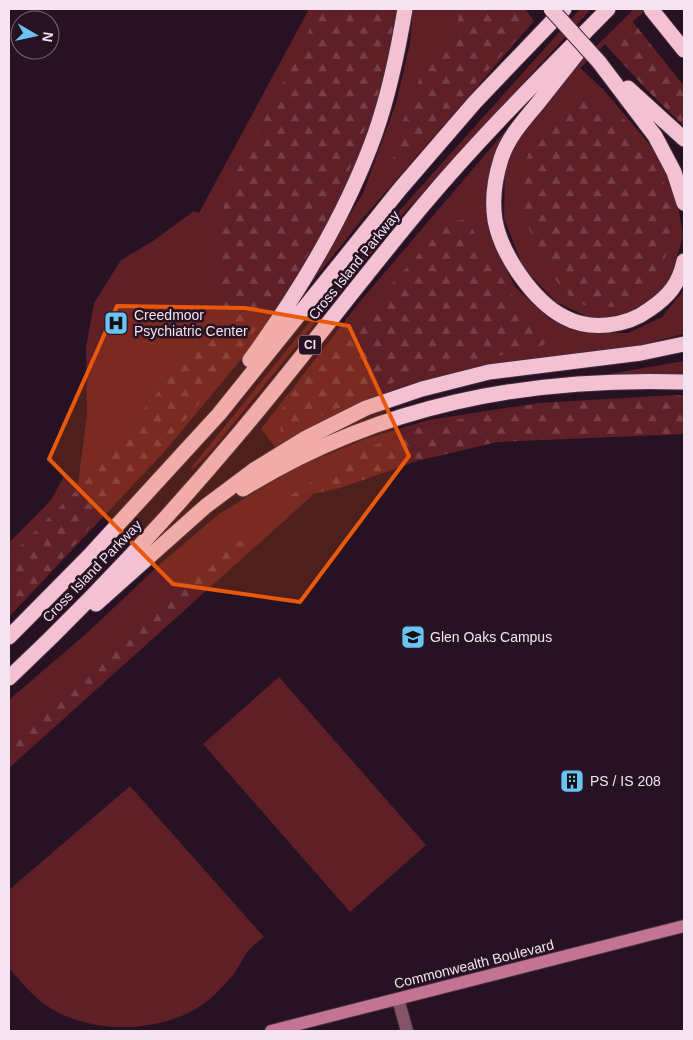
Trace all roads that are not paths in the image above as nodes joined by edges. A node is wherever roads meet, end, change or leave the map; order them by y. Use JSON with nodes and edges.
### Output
{"nodes":[{"id":1,"x":405,"y":9,"type":"edge"},
{"id":2,"x":551,"y":9,"type":"edge"},
{"id":3,"x":564,"y":9,"type":"edge"},
{"id":4,"x":608,"y":9,"type":"edge"},
{"id":5,"x":613,"y":9,"type":"edge"},
{"id":6,"x":651,"y":9,"type":"edge"},
{"id":7,"x":684,"y":50,"type":"edge"},
{"id":8,"x":599,"y":62,"type":"junction"},
{"id":9,"x":684,"y":139,"type":"edge"},
{"id":10,"x":684,"y":203,"type":"edge"},
{"id":11,"x":684,"y":261,"type":"edge"},
{"id":12,"x":684,"y":344,"type":"edge"},
{"id":13,"x":684,"y":382,"type":"edge"},
{"id":14,"x":156,"y":483,"type":"junction"},
{"id":15,"x":138,"y":567,"type":"junction"},
{"id":16,"x":9,"y":638,"type":"edge"},
{"id":17,"x":9,"y":679,"type":"edge"},
{"id":18,"x":684,"y":926,"type":"edge"},
{"id":19,"x":398,"y":999,"type":"junction"},
{"id":20,"x":271,"y":1031,"type":"edge"},
{"id":21,"x":407,"y":1031,"type":"edge"}],
"edges":[{"from":1,"to":14,"type":"highway"},
{"from":2,"to":8,"type":"highway","bridge":true},
{"from":3,"to":14,"type":"highway","name":"Cross Island Parkway","number":"CI"},
{"from":4,"to":17,"type":"highway","name":"Cross Island Parkway","number":"CI"},
{"from":5,"to":11,"type":"highway"},
{"from":6,"to":7,"type":"highway"},
{"from":8,"to":9,"type":"highway"},
{"from":8,"to":10,"type":"highway"},
{"from":12,"to":15,"type":"highway"},
{"from":13,"to":15,"type":"highway"},
{"from":14,"to":16,"type":"highway","name":"Cross Island Parkway","number":"CI"},
{"from":15,"to":17,"type":"highway"},
{"from":18,"to":19,"type":"street","name":"Commonwealth Boulevard"},
{"from":19,"to":20,"type":"street","name":"Commonwealth Boulevard"},
{"from":19,"to":21,"type":"street"}]}
